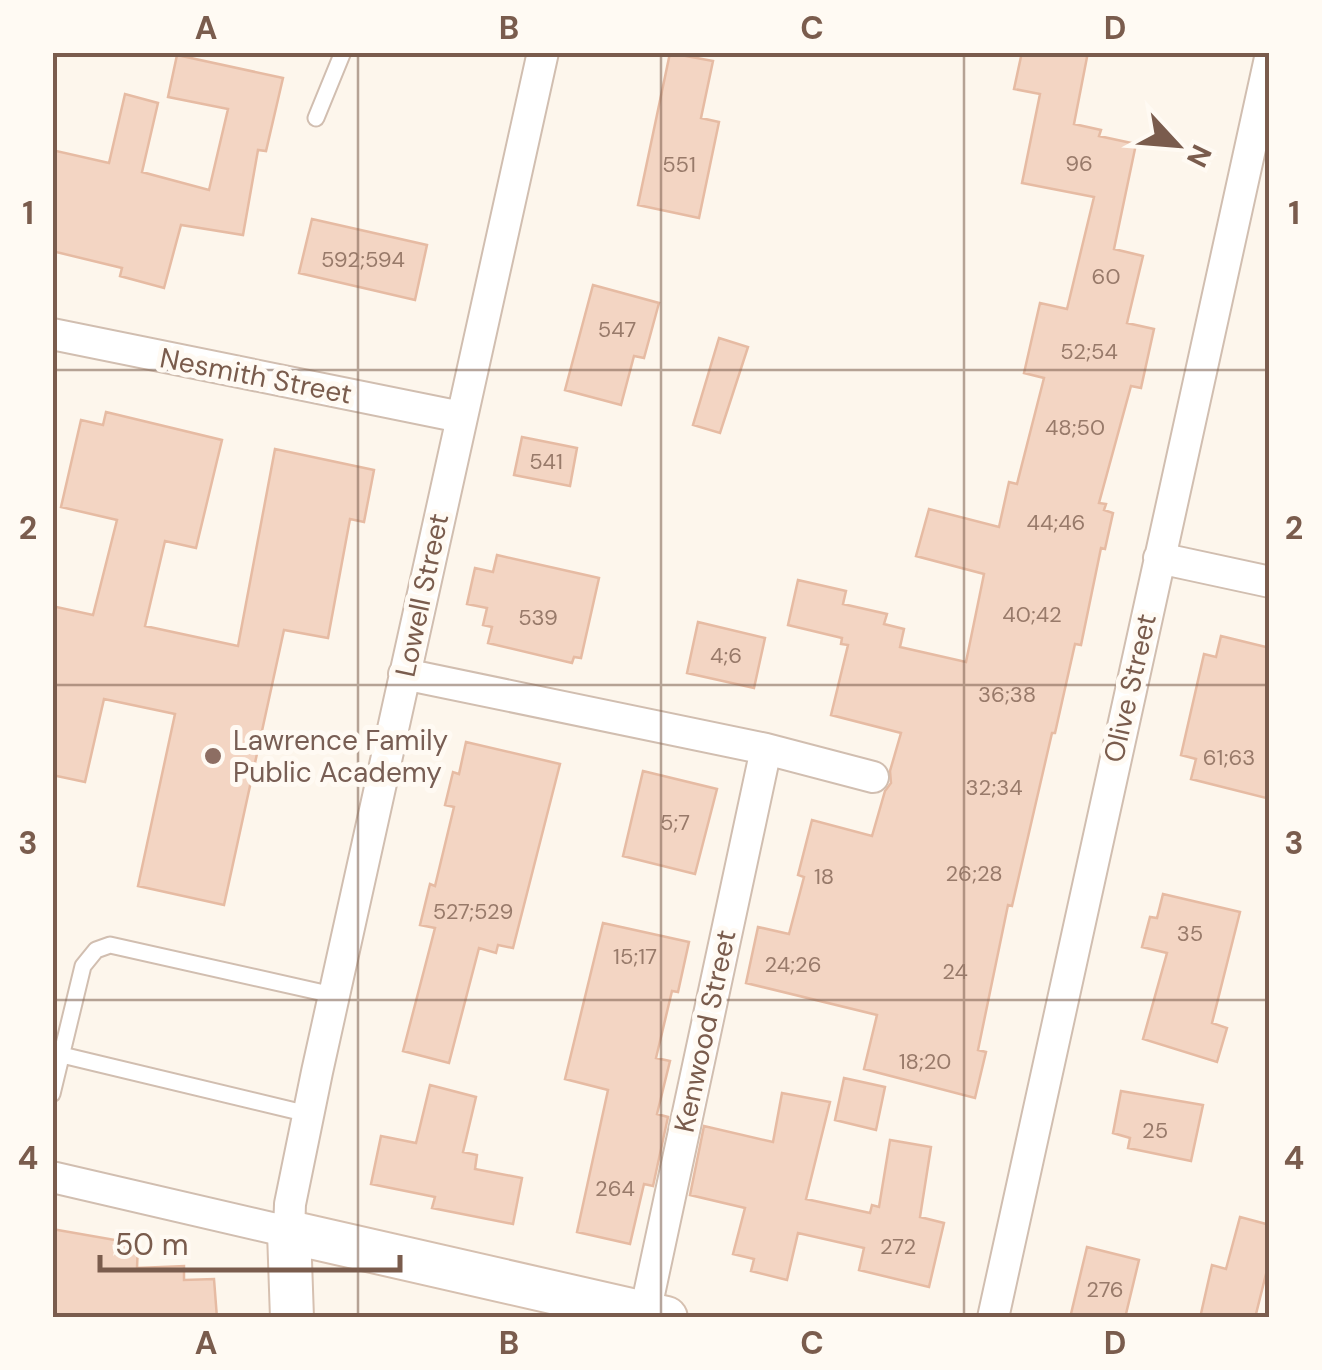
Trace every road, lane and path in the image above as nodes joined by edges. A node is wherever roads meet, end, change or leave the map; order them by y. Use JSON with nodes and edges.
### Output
{"nodes":[{"id":1,"x":343,"y":52,"type":"edge"},
{"id":2,"x":543,"y":52,"type":"edge"},
{"id":3,"x":1270,"y":58,"type":"edge"},
{"id":4,"x":316,"y":118,"type":"dead end"},
{"id":5,"x":52,"y":334,"type":"edge"},
{"id":6,"x":461,"y":418,"type":"junction"},
{"id":7,"x":1159,"y":558,"type":"junction"},
{"id":8,"x":1270,"y":582,"type":"edge"},
{"id":9,"x":404,"y":674,"type":"junction"},
{"id":10,"x":766,"y":750,"type":"junction"},
{"id":11,"x":873,"y":777,"type":"dead end"},
{"id":12,"x":333,"y":996,"type":"junction"},
{"id":13,"x":62,"y":1054,"type":"junction"},
{"id":14,"x":52,"y":1094,"type":"edge"},
{"id":15,"x":308,"y":1114,"type":"junction"},
{"id":16,"x":52,"y":1177,"type":"edge"},
{"id":17,"x":289,"y":1232,"type":"junction"},
{"id":18,"x":655,"y":1315,"type":"edge"},
{"id":19,"x":292,"y":1318,"type":"edge"},
{"id":20,"x":993,"y":1318,"type":"edge"}],
"edges":[{"from":1,"to":4,"type":"lane"},
{"from":2,"to":6,"type":"street","name":"Lowell Street"},
{"from":3,"to":7,"type":"street","name":"Olive Street"},
{"from":5,"to":6,"type":"street","name":"Nesmith Street"},
{"from":6,"to":9,"type":"street","name":"Lowell Street"},
{"from":7,"to":8,"type":"street"},
{"from":7,"to":20,"type":"street","name":"Olive Street"},
{"from":9,"to":10,"type":"street"},
{"from":9,"to":12,"type":"street","name":"Lowell Street"},
{"from":10,"to":11,"type":"street"},
{"from":10,"to":18,"type":"street","name":"Kenwood Street"},
{"from":12,"to":13,"type":"lane"},
{"from":12,"to":15,"type":"street","name":"Lowell Street"},
{"from":13,"to":14,"type":"lane"},
{"from":13,"to":15,"type":"lane"},
{"from":15,"to":17,"type":"street","name":"Lowell Street"},
{"from":16,"to":17,"type":"street"},
{"from":17,"to":18,"type":"street"},
{"from":17,"to":19,"type":"street","name":"Lowell Street"}]}
